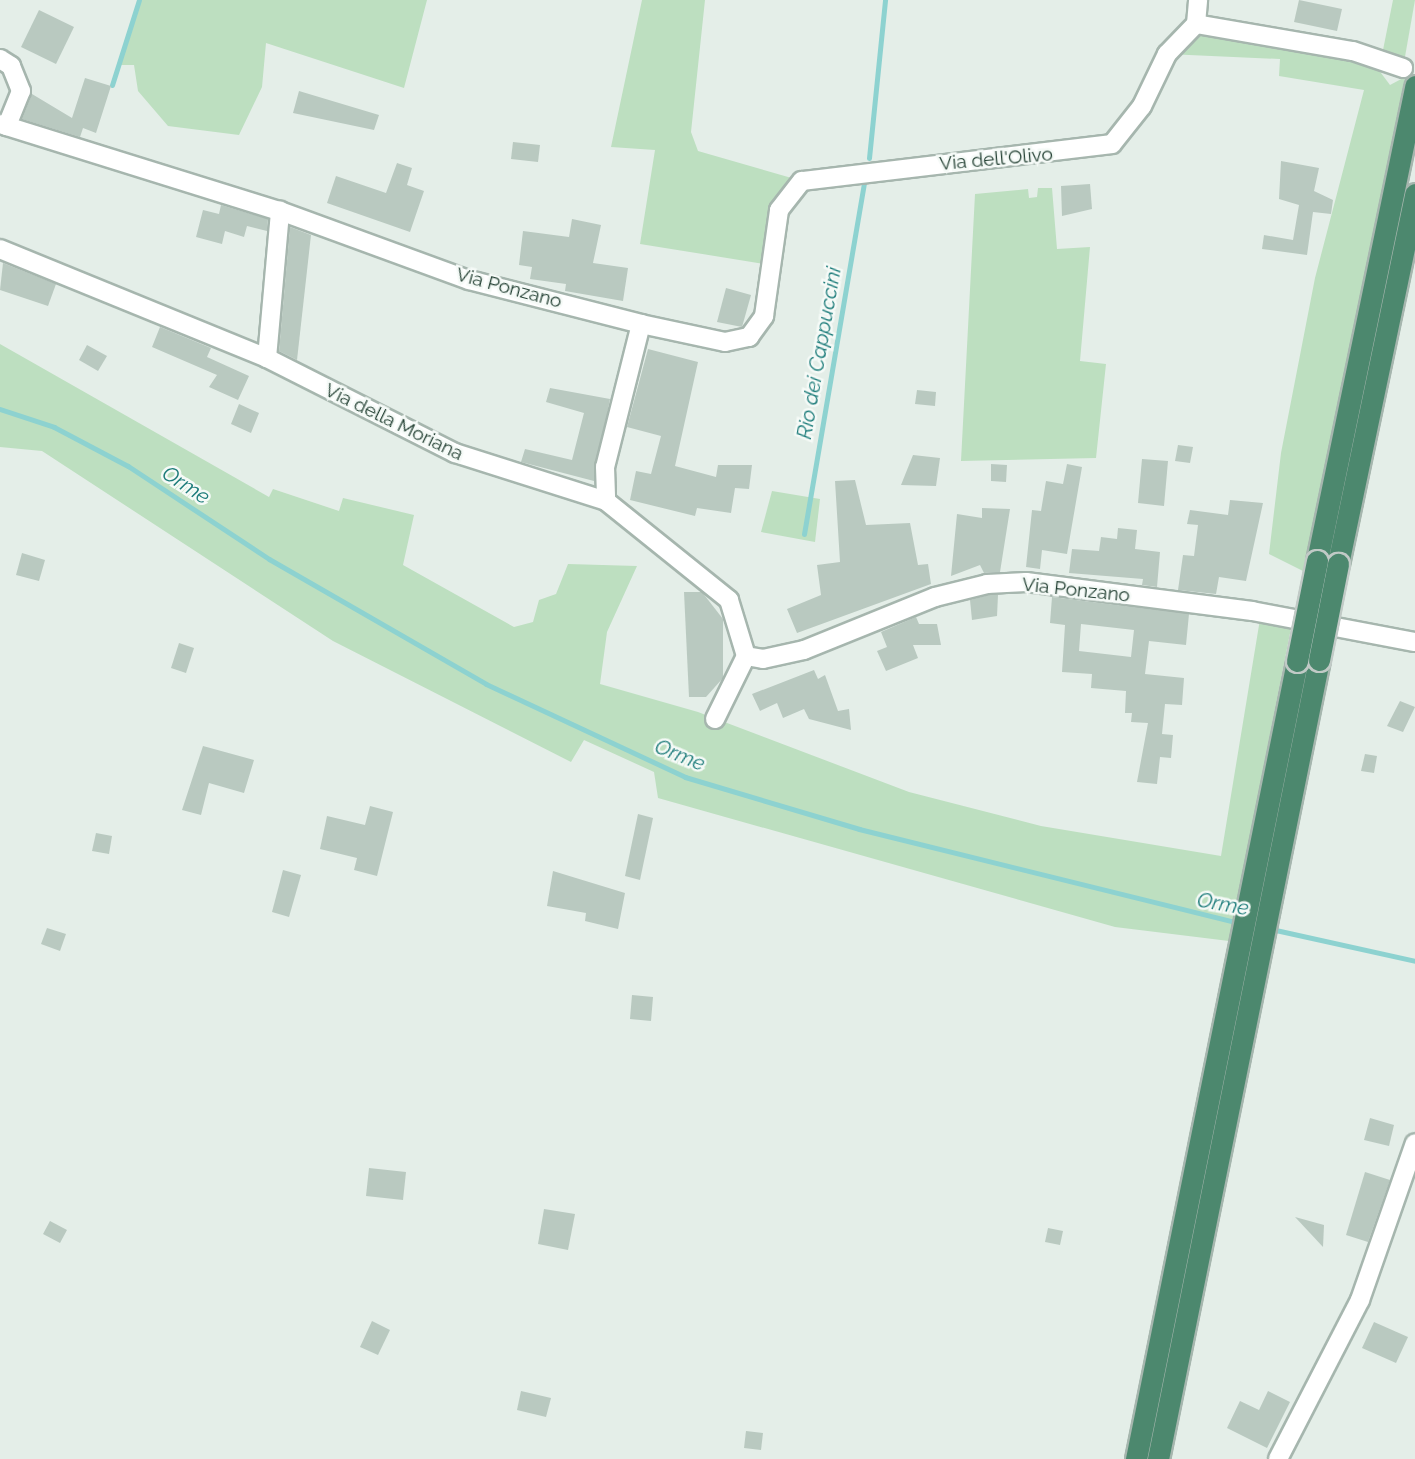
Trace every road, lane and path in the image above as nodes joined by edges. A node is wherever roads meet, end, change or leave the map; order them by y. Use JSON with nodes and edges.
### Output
{"nodes":[{"id":1,"x":1198,"y":0,"type":"edge"},
{"id":2,"x":1196,"y":24,"type":"junction"},
{"id":3,"x":0,"y":59,"type":"edge"},
{"id":4,"x":1409,"y":77,"type":"edge"},
{"id":5,"x":4,"y":125,"type":"edge"},
{"id":6,"x":1415,"y":194,"type":"edge"},
{"id":7,"x":280,"y":211,"type":"junction"},
{"id":8,"x":0,"y":249,"type":"edge"},
{"id":9,"x":640,"y":324,"type":"junction"},
{"id":10,"x":267,"y":358,"type":"junction"},
{"id":11,"x":606,"y":501,"type":"junction"},
{"id":12,"x":1415,"y":642,"type":"edge"},
{"id":13,"x":746,"y":656,"type":"junction"},
{"id":14,"x":715,"y":719,"type":"dead end"},
{"id":15,"x":1415,"y":1143,"type":"edge"},
{"id":16,"x":1136,"y":1459,"type":"edge"},
{"id":17,"x":1158,"y":1459,"type":"edge"},
{"id":18,"x":1278,"y":1459,"type":"edge"}],
"edges":[{"from":1,"to":2,"type":"street"},
{"from":2,"to":4,"type":"street"},
{"from":2,"to":9,"type":"street","name":"Via dell'Olivo"},
{"from":3,"to":5,"type":"street"},
{"from":4,"to":16,"type":"highway","bridge":true},
{"from":5,"to":7,"type":"street","name":"Via Ponzano"},
{"from":6,"to":17,"type":"highway","bridge":true},
{"from":7,"to":9,"type":"street","name":"Via Ponzano"},
{"from":7,"to":10,"type":"street"},
{"from":8,"to":10,"type":"street","name":"Via della Moriana"},
{"from":9,"to":11,"type":"street"},
{"from":10,"to":11,"type":"street","name":"Via della Moriana"},
{"from":11,"to":13,"type":"street"},
{"from":12,"to":13,"type":"street","name":"Via Ponzano"},
{"from":13,"to":14,"type":"street"},
{"from":15,"to":18,"type":"street"}]}
